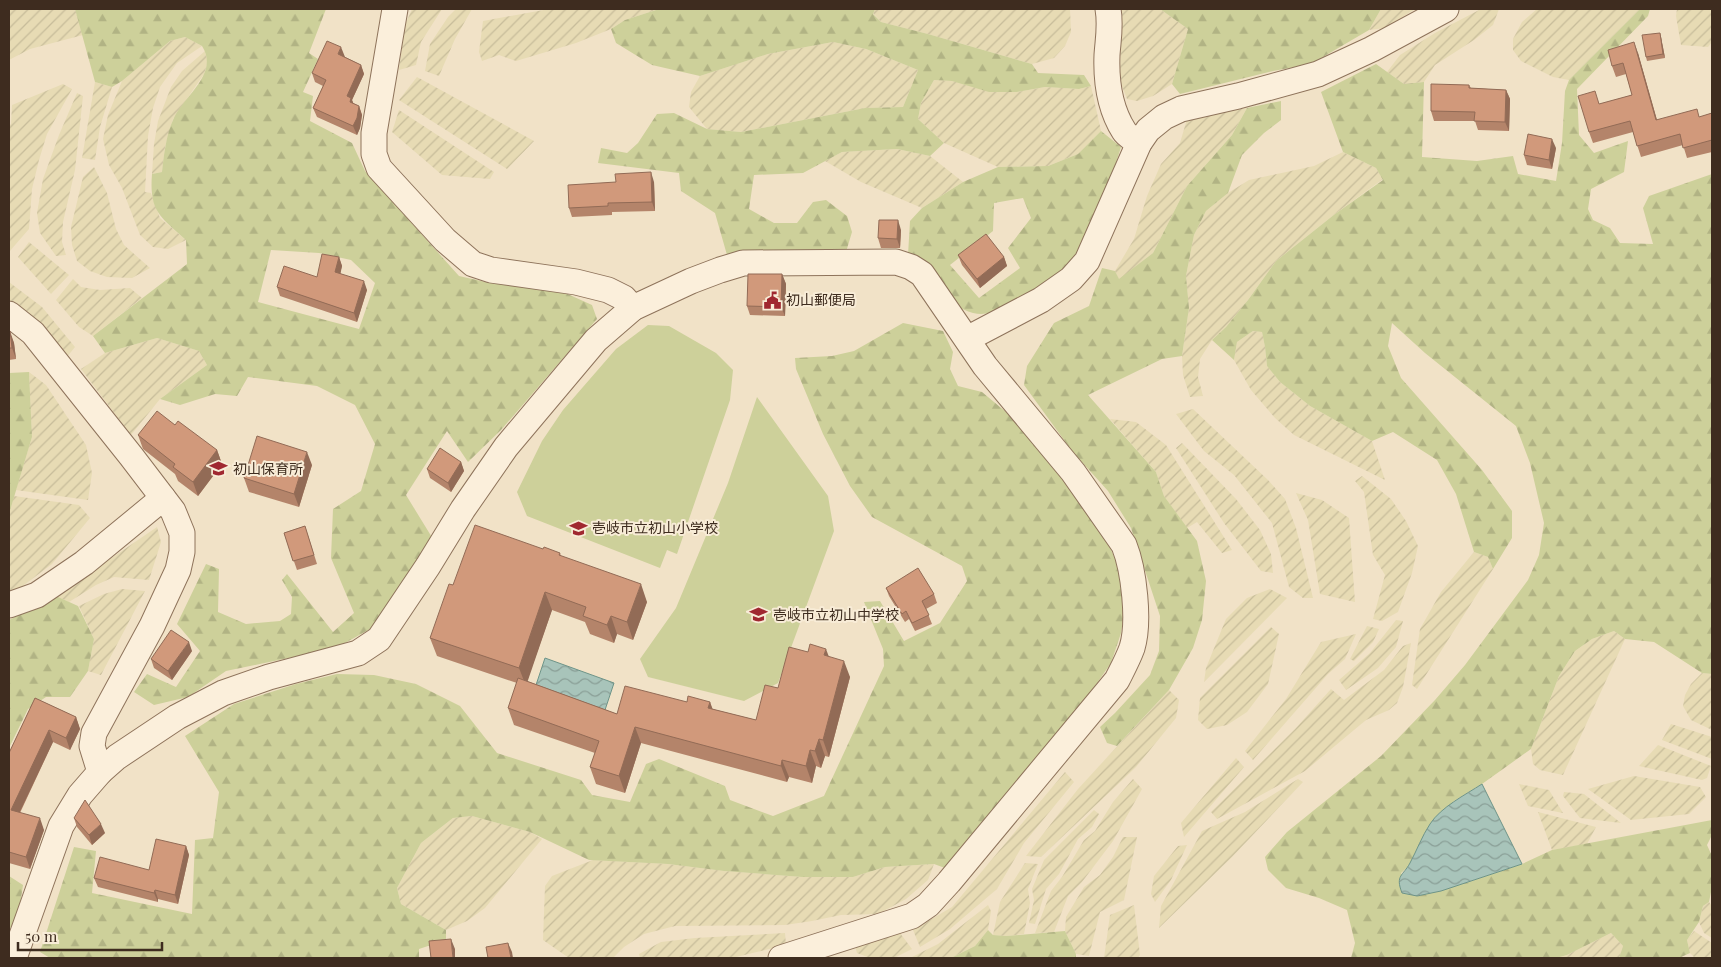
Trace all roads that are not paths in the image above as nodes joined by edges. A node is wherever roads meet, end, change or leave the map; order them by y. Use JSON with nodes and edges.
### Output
{"nodes":[{"id":1,"x":395,"y":9,"type":"edge"},
{"id":2,"x":1108,"y":9,"type":"edge"},
{"id":3,"x":1446,"y":9,"type":"edge"},
{"id":4,"x":1139,"y":143,"type":"junction"},
{"id":5,"x":633,"y":308,"type":"junction"},
{"id":6,"x":9,"y":314,"type":"edge"},
{"id":7,"x":967,"y":339,"type":"junction"},
{"id":8,"x":163,"y":498,"type":"junction"},
{"id":9,"x":9,"y":605,"type":"edge"},
{"id":10,"x":100,"y":772,"type":"junction"},
{"id":11,"x":14,"y":958,"type":"edge"},
{"id":12,"x":780,"y":958,"type":"edge"}],
"edges":[{"from":1,"to":5,"type":"street"},
{"from":2,"to":4,"type":"street"},
{"from":3,"to":4,"type":"street"},
{"from":4,"to":7,"type":"street"},
{"from":5,"to":7,"type":"street"},
{"from":5,"to":10,"type":"street"},
{"from":6,"to":8,"type":"street"},
{"from":7,"to":12,"type":"street"},
{"from":8,"to":9,"type":"street"},
{"from":8,"to":10,"type":"street"},
{"from":10,"to":11,"type":"street"}]}
